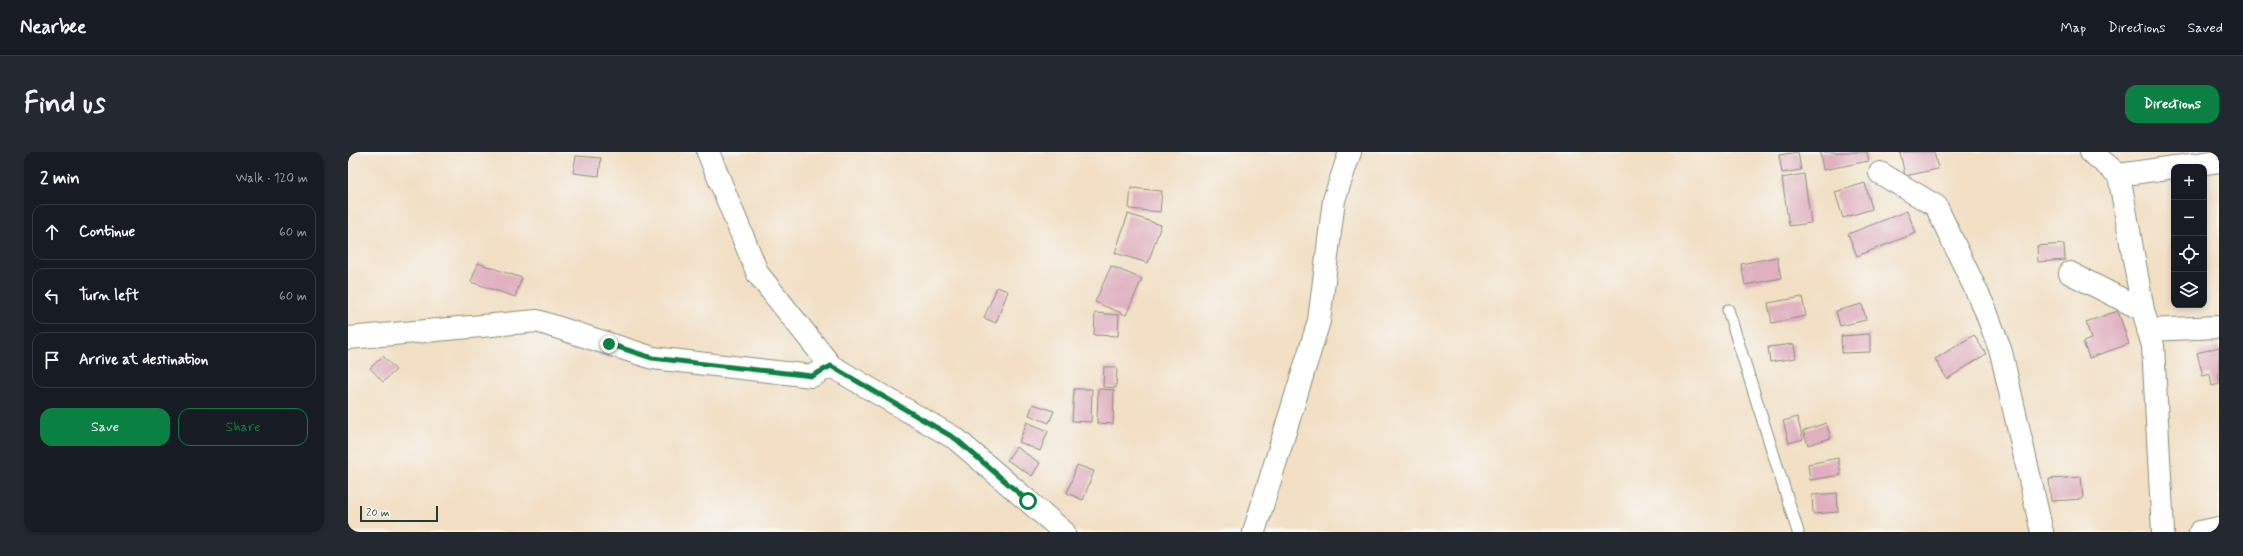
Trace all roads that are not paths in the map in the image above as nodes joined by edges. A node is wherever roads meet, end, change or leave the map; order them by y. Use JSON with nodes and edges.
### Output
{"nodes":[{"id":1,"x":708,"y":152,"type":"edge"},
{"id":2,"x":1350,"y":152,"type":"edge"},
{"id":3,"x":2091,"y":152,"type":"edge"},
{"id":4,"x":2219,"y":161,"type":"edge"},
{"id":5,"x":2198,"y":164,"type":"edge"},
{"id":6,"x":2171,"y":168,"type":"edge"},
{"id":7,"x":1880,"y":173,"type":"dead end"},
{"id":8,"x":2119,"y":175,"type":"junction"},
{"id":9,"x":2070,"y":274,"type":"dead end"},
{"id":10,"x":1728,"y":310,"type":"dead end"},
{"id":11,"x":2146,"y":320,"type":"junction"},
{"id":12,"x":2219,"y":327,"type":"edge"},
{"id":13,"x":348,"y":338,"type":"edge"},
{"id":14,"x":831,"y":366,"type":"junction"},
{"id":15,"x":2219,"y":528,"type":"edge"},
{"id":16,"x":1064,"y":532,"type":"edge"},
{"id":17,"x":1254,"y":532,"type":"edge"},
{"id":18,"x":1798,"y":532,"type":"edge"},
{"id":19,"x":2042,"y":532,"type":"edge"},
{"id":20,"x":2163,"y":532,"type":"edge"},
{"id":21,"x":2200,"y":532,"type":"edge"}],
"edges":[{"from":1,"to":14,"type":"street"},
{"from":2,"to":17,"type":"street"},
{"from":3,"to":8,"type":"street"},
{"from":4,"to":5,"type":"street"},
{"from":6,"to":8,"type":"street"},
{"from":7,"to":19,"type":"street"},
{"from":8,"to":11,"type":"street"},
{"from":9,"to":11,"type":"street"},
{"from":10,"to":18,"type":"lane"},
{"from":11,"to":12,"type":"street"},
{"from":11,"to":20,"type":"street"},
{"from":13,"to":14,"type":"street"},
{"from":14,"to":16,"type":"street"},
{"from":15,"to":21,"type":"street"}]}
